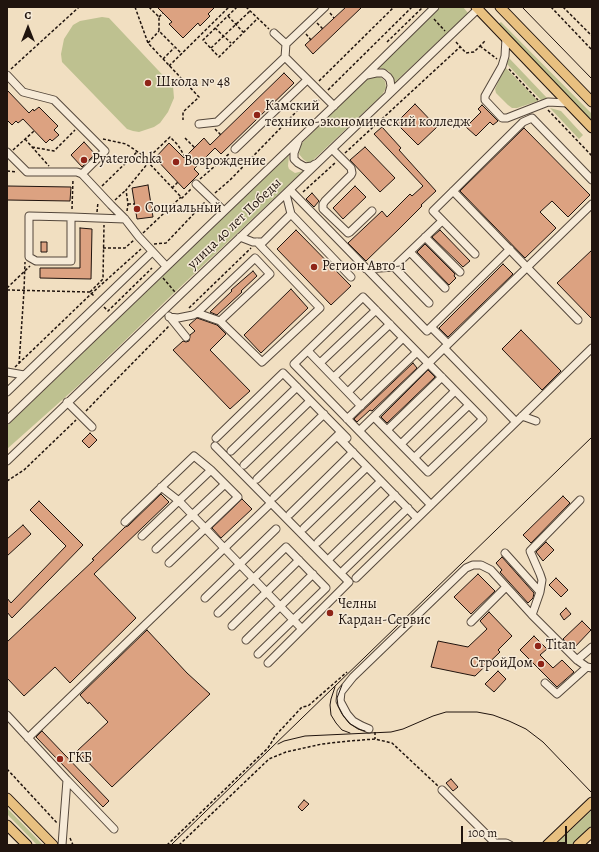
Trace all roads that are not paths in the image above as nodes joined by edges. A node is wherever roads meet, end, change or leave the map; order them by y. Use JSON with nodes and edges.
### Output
{"nodes":[{"id":1,"x":324,"y":7,"type":"edge"},
{"id":2,"x":435,"y":7,"type":"edge"},
{"id":3,"x":500,"y":7,"type":"edge"},
{"id":4,"x":478,"y":8,"type":"edge"},
{"id":5,"x":274,"y":33,"type":"road end"},
{"id":6,"x":506,"y":38,"type":"junction"},
{"id":7,"x":286,"y":44,"type":"junction"},
{"id":8,"x":286,"y":57,"type":"junction"},
{"id":9,"x":7,"y":74,"type":"edge"},
{"id":10,"x":366,"y":75,"type":"junction"},
{"id":11,"x":307,"y":80,"type":"junction"},
{"id":12,"x":389,"y":94,"type":"junction"},
{"id":13,"x":592,"y":102,"type":"edge"},
{"id":14,"x":568,"y":103,"type":"junction"},
{"id":15,"x":334,"y":106,"type":"junction"},
{"id":16,"x":199,"y":124,"type":"dead end"},
{"id":17,"x":592,"y":128,"type":"edge"},
{"id":18,"x":298,"y":140,"type":"junction"},
{"id":19,"x":235,"y":149,"type":"road end"},
{"id":20,"x":332,"y":149,"type":"junction"},
{"id":21,"x":8,"y":153,"type":"edge"},
{"id":22,"x":321,"y":160,"type":"junction"},
{"id":23,"x":79,"y":173,"type":"junction"},
{"id":24,"x":592,"y":180,"type":"edge"},
{"id":25,"x":196,"y":184,"type":"road end"},
{"id":26,"x":453,"y":191,"type":"junction"},
{"id":27,"x":288,"y":192,"type":"junction"},
{"id":28,"x":592,"y":204,"type":"edge"},
{"id":29,"x":372,"y":210,"type":"dead end"},
{"id":30,"x":224,"y":211,"type":"junction"},
{"id":31,"x":291,"y":214,"type":"junction"},
{"id":32,"x":72,"y":217,"type":"junction"},
{"id":33,"x":125,"y":219,"type":"junction"},
{"id":34,"x":442,"y":221,"type":"junction"},
{"id":35,"x":425,"y":236,"type":"junction"},
{"id":36,"x":240,"y":237,"type":"junction"},
{"id":37,"x":257,"y":242,"type":"junction"},
{"id":38,"x":510,"y":249,"type":"junction"},
{"id":39,"x":152,"y":252,"type":"junction"},
{"id":40,"x":410,"y":252,"type":"junction"},
{"id":41,"x":475,"y":254,"type":"dead end"},
{"id":42,"x":166,"y":266,"type":"junction"},
{"id":43,"x":394,"y":267,"type":"junction"},
{"id":44,"x":528,"y":267,"type":"junction"},
{"id":45,"x":366,"y":269,"type":"junction"},
{"id":46,"x":460,"y":272,"type":"dead end"},
{"id":47,"x":351,"y":276,"type":"dead end"},
{"id":48,"x":445,"y":288,"type":"dead end"},
{"id":49,"x":429,"y":303,"type":"dead end"},
{"id":50,"x":163,"y":310,"type":"junction"},
{"id":51,"x":376,"y":310,"type":"junction"},
{"id":52,"x":197,"y":313,"type":"junction"},
{"id":53,"x":173,"y":319,"type":"junction"},
{"id":54,"x":578,"y":320,"type":"dead end"},
{"id":55,"x":220,"y":321,"type":"junction"},
{"id":56,"x":390,"y":324,"type":"junction"},
{"id":57,"x":431,"y":327,"type":"junction"},
{"id":58,"x":186,"y":337,"type":"dead end"},
{"id":59,"x":403,"y":338,"type":"junction"},
{"id":60,"x":446,"y":346,"type":"junction"},
{"id":61,"x":592,"y":348,"type":"edge"},
{"id":62,"x":308,"y":351,"type":"junction"},
{"id":63,"x":417,"y":352,"type":"junction"},
{"id":64,"x":320,"y":363,"type":"junction"},
{"id":65,"x":428,"y":364,"type":"junction"},
{"id":66,"x":7,"y":372,"type":"edge"},
{"id":67,"x":24,"y":375,"type":"junction"},
{"id":68,"x":334,"y":377,"type":"junction"},
{"id":69,"x":442,"y":377,"type":"junction"},
{"id":70,"x":297,"y":387,"type":"junction"},
{"id":71,"x":455,"y":391,"type":"junction"},
{"id":72,"x":7,"y":392,"type":"edge"},
{"id":73,"x":348,"y":392,"type":"junction"},
{"id":74,"x":310,"y":400,"type":"junction"},
{"id":75,"x":68,"y":402,"type":"junction"},
{"id":76,"x":469,"y":405,"type":"junction"},
{"id":77,"x":361,"y":406,"type":"junction"},
{"id":78,"x":324,"y":414,"type":"junction"},
{"id":79,"x":374,"y":416,"type":"junction"},
{"id":80,"x":522,"y":416,"type":"junction"},
{"id":81,"x":348,"y":419,"type":"junction"},
{"id":82,"x":7,"y":420,"type":"edge"},
{"id":83,"x":536,"y":420,"type":"dead end"},
{"id":84,"x":516,"y":422,"type":"junction"},
{"id":85,"x":92,"y":427,"type":"dead end"},
{"id":86,"x":358,"y":429,"type":"junction"},
{"id":87,"x":387,"y":430,"type":"junction"},
{"id":88,"x":339,"y":434,"type":"junction"},
{"id":89,"x":216,"y":438,"type":"dead end"},
{"id":90,"x":344,"y":440,"type":"junction"},
{"id":91,"x":401,"y":444,"type":"junction"},
{"id":92,"x":215,"y":446,"type":"dead end"},
{"id":93,"x":231,"y":451,"type":"dead end"},
{"id":94,"x":353,"y":452,"type":"junction"},
{"id":95,"x":414,"y":458,"type":"junction"},
{"id":96,"x":7,"y":461,"type":"edge"},
{"id":97,"x":244,"y":465,"type":"dead end"},
{"id":98,"x":367,"y":467,"type":"junction"},
{"id":99,"x":211,"y":470,"type":"junction"},
{"id":100,"x":257,"y":479,"type":"dead end"},
{"id":101,"x":381,"y":481,"type":"junction"},
{"id":102,"x":225,"y":484,"type":"junction"},
{"id":103,"x":161,"y":487,"type":"junction"},
{"id":104,"x":395,"y":495,"type":"junction"},
{"id":105,"x":272,"y":500,"type":"junction"},
{"id":106,"x":580,"y":500,"type":"dead end"},
{"id":107,"x":179,"y":501,"type":"junction"},
{"id":108,"x":431,"y":505,"type":"junction"},
{"id":109,"x":408,"y":508,"type":"junction"},
{"id":110,"x":290,"y":514,"type":"dead end"},
{"id":111,"x":192,"y":515,"type":"junction"},
{"id":112,"x":417,"y":518,"type":"junction"},
{"id":113,"x":125,"y":522,"type":"dead end"},
{"id":114,"x":304,"y":528,"type":"dead end"},
{"id":115,"x":205,"y":529,"type":"junction"},
{"id":116,"x":276,"y":529,"type":"dead end"},
{"id":117,"x":142,"y":536,"type":"dead end"},
{"id":118,"x":318,"y":542,"type":"dead end"},
{"id":119,"x":156,"y":549,"type":"dead end"},
{"id":120,"x":224,"y":549,"type":"junction"},
{"id":121,"x":505,"y":553,"type":"dead end"},
{"id":122,"x":331,"y":557,"type":"dead end"},
{"id":123,"x":299,"y":560,"type":"junction"},
{"id":124,"x":169,"y":562,"type":"dead end"},
{"id":125,"x":239,"y":565,"type":"junction"},
{"id":126,"x":344,"y":570,"type":"dead end"},
{"id":127,"x":313,"y":574,"type":"junction"},
{"id":128,"x":356,"y":578,"type":"dead end"},
{"id":129,"x":253,"y":579,"type":"junction"},
{"id":130,"x":506,"y":587,"type":"junction"},
{"id":131,"x":540,"y":592,"type":"junction"},
{"id":132,"x":266,"y":593,"type":"junction"},
{"id":133,"x":205,"y":598,"type":"dead end"},
{"id":134,"x":280,"y":606,"type":"junction"},
{"id":135,"x":218,"y":613,"type":"dead end"},
{"id":136,"x":532,"y":615,"type":"junction"},
{"id":137,"x":293,"y":620,"type":"junction"},
{"id":138,"x":471,"y":622,"type":"dead end"},
{"id":139,"x":232,"y":626,"type":"dead end"},
{"id":140,"x":302,"y":629,"type":"junction"},
{"id":141,"x":246,"y":640,"type":"dead end"},
{"id":142,"x":592,"y":647,"type":"edge"},
{"id":143,"x":258,"y":654,"type":"dead end"},
{"id":144,"x":577,"y":660,"type":"junction"},
{"id":145,"x":268,"y":664,"type":"dead end"},
{"id":146,"x":589,"y":668,"type":"edge"},
{"id":147,"x":545,"y":682,"type":"dead end"},
{"id":148,"x":7,"y":715,"type":"edge"},
{"id":149,"x":369,"y":728,"type":"dead end"},
{"id":150,"x":28,"y":738,"type":"junction"},
{"id":151,"x":67,"y":780,"type":"junction"},
{"id":152,"x":442,"y":790,"type":"road end"},
{"id":153,"x":7,"y":798,"type":"edge"},
{"id":154,"x":592,"y":802,"type":"edge"},
{"id":155,"x":7,"y":825,"type":"edge"},
{"id":156,"x":114,"y":830,"type":"dead end"},
{"id":157,"x":592,"y":832,"type":"edge"},
{"id":158,"x":494,"y":844,"type":"edge"},
{"id":159,"x":27,"y":845,"type":"edge"},
{"id":160,"x":53,"y":845,"type":"edge"},
{"id":161,"x":62,"y":845,"type":"edge"},
{"id":162,"x":510,"y":845,"type":"edge"},
{"id":163,"x":548,"y":845,"type":"edge"},
{"id":164,"x":578,"y":845,"type":"edge"}],
"edges":[{"from":1,"to":7,"type":"street"},
{"from":2,"to":10,"type":"street","name":"улица 40 лет Победы"},
{"from":3,"to":13,"type":"main road"},
{"from":4,"to":6,"type":"main road"},
{"from":4,"to":12,"type":"street","name":"улица 40 лет Победы"},
{"from":5,"to":7,"type":"street"},
{"from":6,"to":14,"type":"main road"},
{"from":6,"to":14,"type":"street"},
{"from":7,"to":8,"type":"street"},
{"from":8,"to":11,"type":"street"},
{"from":8,"to":16,"type":"street"},
{"from":9,"to":23,"type":"street"},
{"from":10,"to":12,"type":"street"},
{"from":10,"to":15,"type":"street","name":"улица 40 лет Победы"},
{"from":11,"to":15,"type":"street"},
{"from":11,"to":19,"type":"street"},
{"from":12,"to":20,"type":"street","name":"улица 40 лет Победы"},
{"from":14,"to":17,"type":"main road"},
{"from":15,"to":18,"type":"street","name":"улица 40 лет Победы"},
{"from":18,"to":22,"type":"street"},
{"from":18,"to":30,"type":"street","name":"улица 40 лет Победы"},
{"from":20,"to":22,"type":"street","name":"улица 40 лет Победы"},
{"from":20,"to":29,"type":"street"},
{"from":21,"to":23,"type":"street"},
{"from":22,"to":27,"type":"street","name":"улица 40 лет Победы"},
{"from":23,"to":33,"type":"street"},
{"from":24,"to":26,"type":"street"},
{"from":25,"to":30,"type":"street"},
{"from":26,"to":34,"type":"street"},
{"from":26,"to":38,"type":"street"},
{"from":27,"to":31,"type":"street"},
{"from":27,"to":36,"type":"street","name":"улица 40 лет Победы"},
{"from":27,"to":45,"type":"street"},
{"from":28,"to":44,"type":"street"},
{"from":30,"to":42,"type":"street","name":"улица 40 лет Победы"},
{"from":31,"to":37,"type":"street"},
{"from":31,"to":47,"type":"street"},
{"from":32,"to":32,"type":"street"},
{"from":32,"to":33,"type":"street"},
{"from":33,"to":39,"type":"street"},
{"from":34,"to":35,"type":"street"},
{"from":34,"to":41,"type":"street"},
{"from":35,"to":40,"type":"street"},
{"from":35,"to":46,"type":"street"},
{"from":36,"to":37,"type":"street"},
{"from":36,"to":50,"type":"street","name":"улица 40 лет Победы"},
{"from":37,"to":55,"type":"street"},
{"from":38,"to":44,"type":"street"},
{"from":38,"to":57,"type":"street"},
{"from":39,"to":42,"type":"street"},
{"from":39,"to":67,"type":"street"},
{"from":40,"to":43,"type":"street"},
{"from":40,"to":48,"type":"street"},
{"from":42,"to":82,"type":"street","name":"улица 40 лет Победы"},
{"from":43,"to":45,"type":"street"},
{"from":43,"to":49,"type":"street"},
{"from":44,"to":54,"type":"street"},
{"from":44,"to":60,"type":"street"},
{"from":45,"to":57,"type":"street"},
{"from":50,"to":53,"type":"street"},
{"from":50,"to":75,"type":"street","name":"улица 40 лет Победы"},
{"from":51,"to":56,"type":"street"},
{"from":51,"to":62,"type":"street"},
{"from":51,"to":64,"type":"street"},
{"from":52,"to":53,"type":"street"},
{"from":52,"to":55,"type":"street"},
{"from":52,"to":55,"type":"street"},
{"from":53,"to":58,"type":"street"},
{"from":56,"to":59,"type":"street"},
{"from":56,"to":68,"type":"street"},
{"from":57,"to":60,"type":"street"},
{"from":59,"to":63,"type":"street"},
{"from":59,"to":73,"type":"street"},
{"from":60,"to":65,"type":"street"},
{"from":60,"to":84,"type":"street"},
{"from":61,"to":80,"type":"street"},
{"from":62,"to":64,"type":"street"},
{"from":62,"to":81,"type":"street"},
{"from":63,"to":65,"type":"street"},
{"from":63,"to":77,"type":"street"},
{"from":64,"to":68,"type":"street"},
{"from":65,"to":69,"type":"street"},
{"from":65,"to":79,"type":"street"},
{"from":66,"to":67,"type":"street"},
{"from":67,"to":72,"type":"street"},
{"from":68,"to":73,"type":"street"},
{"from":69,"to":71,"type":"street"},
{"from":69,"to":87,"type":"street"},
{"from":70,"to":74,"type":"street"},
{"from":70,"to":89,"type":"street"},
{"from":70,"to":93,"type":"street"},
{"from":71,"to":76,"type":"street"},
{"from":71,"to":91,"type":"street"},
{"from":73,"to":77,"type":"street"},
{"from":74,"to":78,"type":"street"},
{"from":74,"to":97,"type":"street"},
{"from":75,"to":85,"type":"street"},
{"from":75,"to":96,"type":"street","name":"улица 40 лет Победы"},
{"from":76,"to":95,"type":"street"},
{"from":76,"to":95,"type":"street"},
{"from":77,"to":81,"type":"street"},
{"from":78,"to":88,"type":"street"},
{"from":78,"to":100,"type":"street"},
{"from":79,"to":86,"type":"street"},
{"from":79,"to":87,"type":"street"},
{"from":80,"to":83,"type":"street"},
{"from":80,"to":84,"type":"street"},
{"from":81,"to":86,"type":"street"},
{"from":84,"to":108,"type":"street"},
{"from":86,"to":90,"type":"street"},
{"from":86,"to":108,"type":"street"},
{"from":87,"to":91,"type":"street"},
{"from":88,"to":90,"type":"street"},
{"from":88,"to":105,"type":"street"},
{"from":90,"to":94,"type":"street"},
{"from":91,"to":95,"type":"street"},
{"from":92,"to":105,"type":"street"},
{"from":94,"to":98,"type":"street"},
{"from":94,"to":110,"type":"street"},
{"from":98,"to":101,"type":"street"},
{"from":98,"to":114,"type":"street"},
{"from":99,"to":102,"type":"street"},
{"from":99,"to":103,"type":"street"},
{"from":99,"to":107,"type":"street"},
{"from":101,"to":104,"type":"street"},
{"from":101,"to":118,"type":"street"},
{"from":102,"to":111,"type":"street"},
{"from":102,"to":115,"type":"street"},
{"from":103,"to":107,"type":"street"},
{"from":103,"to":113,"type":"street"},
{"from":104,"to":109,"type":"street"},
{"from":104,"to":122,"type":"street"},
{"from":105,"to":120,"type":"street"},
{"from":105,"to":140,"type":"street"},
{"from":106,"to":131,"type":"street"},
{"from":107,"to":111,"type":"street"},
{"from":107,"to":117,"type":"street"},
{"from":108,"to":112,"type":"street"},
{"from":109,"to":112,"type":"street"},
{"from":109,"to":126,"type":"street"},
{"from":111,"to":115,"type":"street"},
{"from":111,"to":119,"type":"street"},
{"from":112,"to":128,"type":"street"},
{"from":115,"to":120,"type":"street"},
{"from":115,"to":124,"type":"street"},
{"from":116,"to":125,"type":"street"},
{"from":120,"to":125,"type":"street"},
{"from":120,"to":150,"type":"street"},
{"from":121,"to":131,"type":"street"},
{"from":123,"to":127,"type":"street"},
{"from":123,"to":129,"type":"street"},
{"from":123,"to":132,"type":"street"},
{"from":125,"to":129,"type":"street"},
{"from":125,"to":133,"type":"street"},
{"from":127,"to":134,"type":"street"},
{"from":127,"to":137,"type":"street"},
{"from":129,"to":132,"type":"street"},
{"from":129,"to":135,"type":"street"},
{"from":130,"to":136,"type":"street"},
{"from":130,"to":138,"type":"street"},
{"from":130,"to":149,"type":"street"},
{"from":131,"to":136,"type":"street"},
{"from":132,"to":134,"type":"street"},
{"from":132,"to":139,"type":"street"},
{"from":134,"to":137,"type":"street"},
{"from":134,"to":141,"type":"street"},
{"from":136,"to":144,"type":"street"},
{"from":137,"to":140,"type":"street"},
{"from":137,"to":143,"type":"street"},
{"from":140,"to":145,"type":"street"},
{"from":142,"to":144,"type":"street"},
{"from":144,"to":146,"type":"street"},
{"from":146,"to":147,"type":"street"},
{"from":148,"to":150,"type":"street"},
{"from":150,"to":151,"type":"street"},
{"from":151,"to":156,"type":"street"},
{"from":151,"to":161,"type":"street"},
{"from":152,"to":158,"type":"street"},
{"from":153,"to":160,"type":"main road"},
{"from":154,"to":163,"type":"main road"},
{"from":155,"to":159,"type":"main road"},
{"from":157,"to":164,"type":"main road"},
{"from":158,"to":162,"type":"street"}]}
